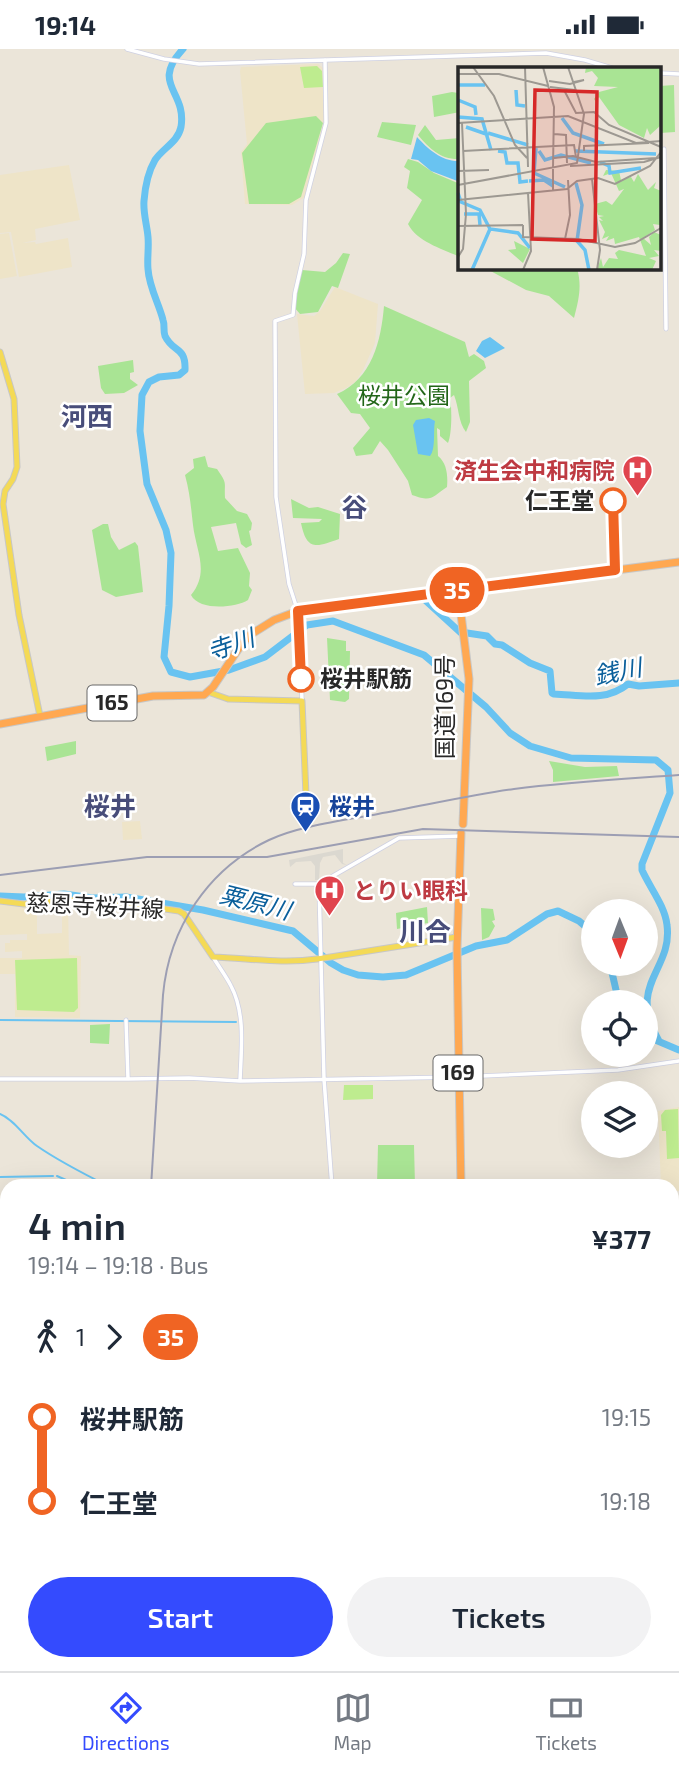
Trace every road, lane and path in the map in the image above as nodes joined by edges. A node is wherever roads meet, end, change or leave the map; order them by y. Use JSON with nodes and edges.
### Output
{"nodes":[{"id":1,"x":128,"y":49,"type":"edge"},
{"id":2,"x":325,"y":60,"type":"junction"},
{"id":3,"x":585,"y":60,"type":"junction"},
{"id":4,"x":588,"y":67,"type":"edge"},
{"id":5,"x":609,"y":67,"type":"edge"},
{"id":6,"x":664,"y":149,"type":"dead end"},
{"id":7,"x":666,"y":329,"type":"dead end"},
{"id":8,"x":0,"y":352,"type":"edge"},
{"id":9,"x":679,"y":562,"type":"edge"},
{"id":10,"x":458,"y":590,"type":"junction"},
{"id":11,"x":298,"y":611,"type":"junction"},
{"id":12,"x":208,"y":692,"type":"junction"},
{"id":13,"x":302,"y":701,"type":"junction"},
{"id":14,"x":40,"y":716,"type":"junction"},
{"id":15,"x":0,"y":724,"type":"edge"},
{"id":16,"x":306,"y":796,"type":"dead end"},
{"id":17,"x":463,"y":824,"type":"dead end"},
{"id":18,"x":461,"y":835,"type":"joint"},
{"id":19,"x":295,"y":884,"type":"dead end"},
{"id":20,"x":319,"y":884,"type":"junction"},
{"id":21,"x":0,"y":901,"type":"edge"},
{"id":22,"x":457,"y":937,"type":"junction"},
{"id":23,"x":214,"y":957,"type":"junction"},
{"id":24,"x":319,"y":960,"type":"junction"},
{"id":25,"x":126,"y":1022,"type":"dead end"},
{"id":26,"x":679,"y":1061,"type":"edge"},
{"id":27,"x":458,"y":1077,"type":"junction"},
{"id":28,"x":0,"y":1079,"type":"edge"},
{"id":29,"x":128,"y":1079,"type":"junction"},
{"id":30,"x":324,"y":1079,"type":"junction"},
{"id":31,"x":240,"y":1081,"type":"junction"},
{"id":32,"x":331,"y":1179,"type":"edge"},
{"id":33,"x":461,"y":1179,"type":"edge"}],
"edges":[{"from":1,"to":2,"type":"street"},
{"from":2,"to":3,"type":"street"},
{"from":2,"to":11,"type":"street"},
{"from":3,"to":4,"type":"street"},
{"from":3,"to":5,"type":"street"},
{"from":6,"to":7,"type":"street"},
{"from":8,"to":14,"type":"main road"},
{"from":9,"to":10,"type":"highway"},
{"from":10,"to":11,"type":"highway"},
{"from":10,"to":17,"type":"highway","name":"国道169号"},
{"from":11,"to":12,"type":"highway"},
{"from":11,"to":13,"type":"street"},
{"from":12,"to":13,"type":"main road"},
{"from":12,"to":14,"type":"highway","number":"165"},
{"from":13,"to":16,"type":"main road"},
{"from":14,"to":15,"type":"highway","number":"165"},
{"from":18,"to":20,"type":"street"},
{"from":18,"to":22,"type":"highway","number":"169"},
{"from":19,"to":20,"type":"street"},
{"from":20,"to":24,"type":"street"},
{"from":21,"to":23,"type":"main road","name":"慈恩寺桜井線"},
{"from":22,"to":24,"type":"main road"},
{"from":22,"to":27,"type":"highway","number":"169"},
{"from":23,"to":24,"type":"main road"},
{"from":23,"to":31,"type":"street"},
{"from":24,"to":30,"type":"street"},
{"from":25,"to":29,"type":"street"},
{"from":26,"to":27,"type":"street"},
{"from":27,"to":30,"type":"street"},
{"from":27,"to":33,"type":"highway","number":"169"},
{"from":28,"to":29,"type":"street"},
{"from":29,"to":31,"type":"street"},
{"from":30,"to":31,"type":"street"},
{"from":30,"to":32,"type":"street"}]}
